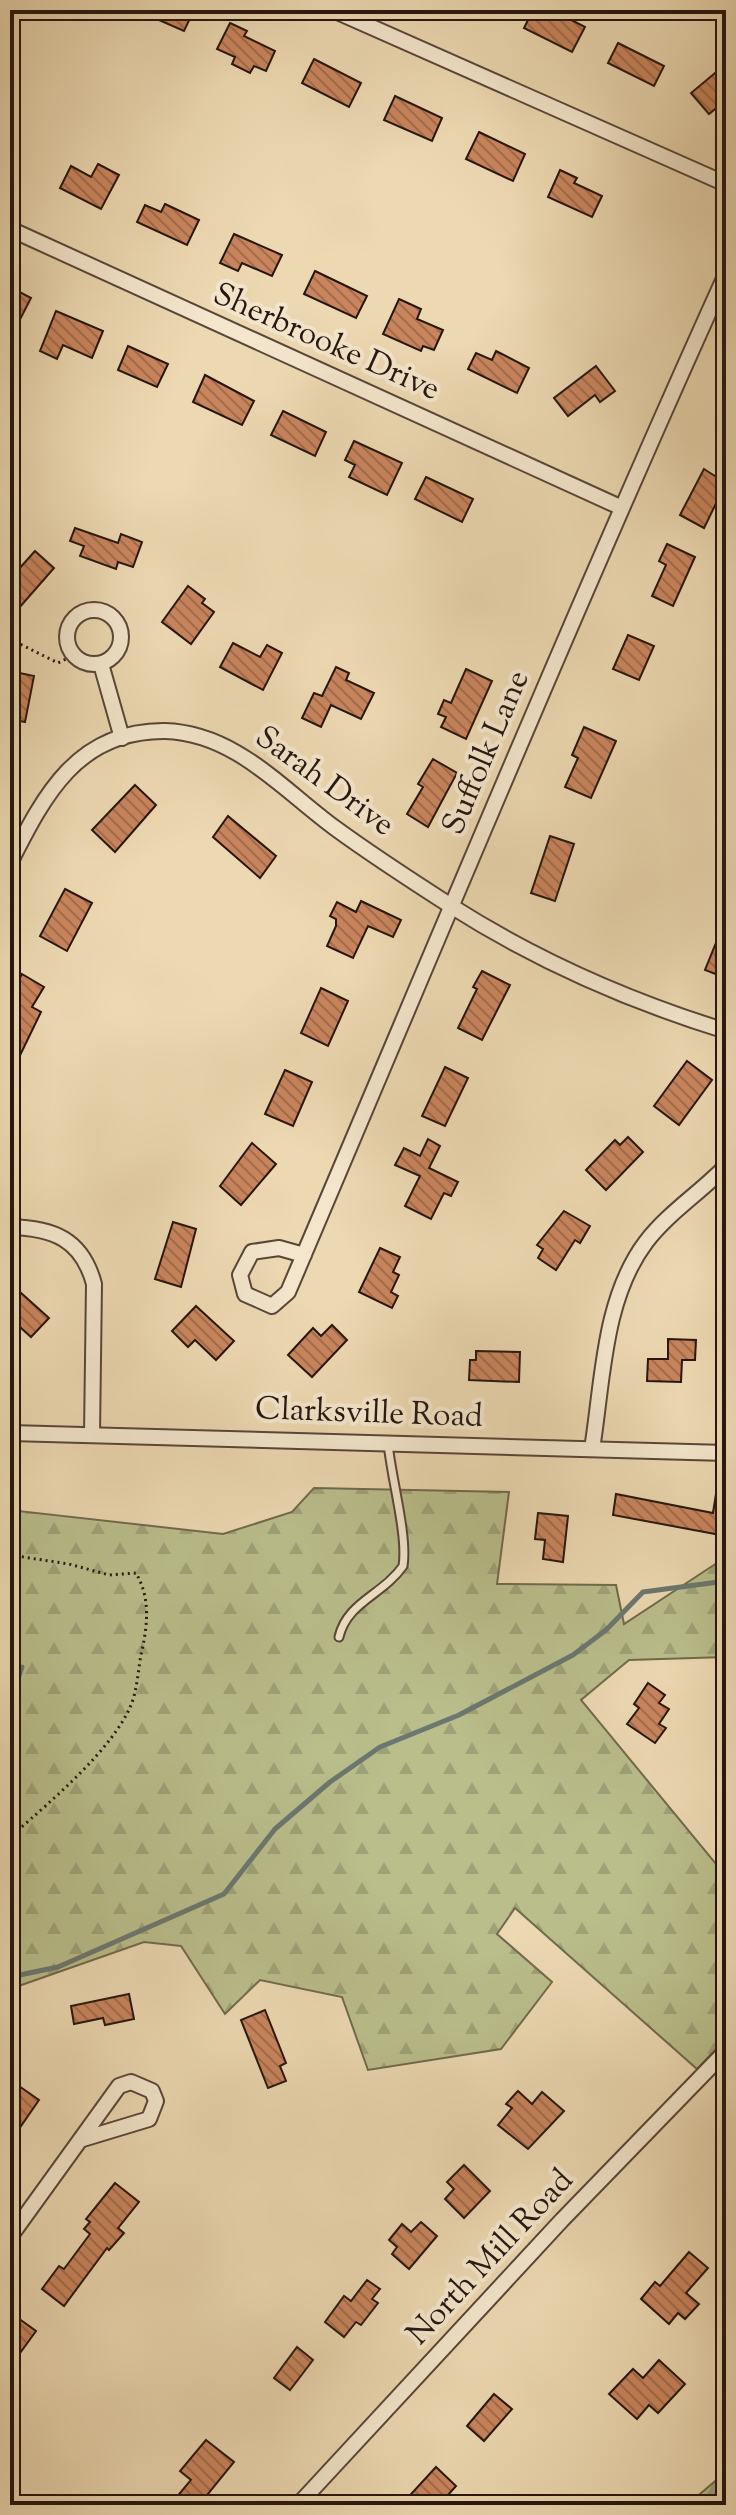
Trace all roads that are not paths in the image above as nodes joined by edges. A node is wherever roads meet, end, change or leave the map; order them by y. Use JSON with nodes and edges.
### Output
{"nodes":[{"id":1,"x":333,"y":10,"type":"edge"},
{"id":2,"x":726,"y":184,"type":"edge"},
{"id":3,"x":10,"y":229,"type":"edge"},
{"id":4,"x":726,"y":274,"type":"edge"},
{"id":5,"x":620,"y":507,"type":"junction"},
{"id":6,"x":101,"y":664,"type":"junction"},
{"id":7,"x":122,"y":738,"type":"junction"},
{"id":8,"x":10,"y":863,"type":"edge"},
{"id":9,"x":453,"y":907,"type":"junction"},
{"id":10,"x":726,"y":1031,"type":"edge"},
{"id":11,"x":726,"y":1166,"type":"edge"},
{"id":12,"x":10,"y":1227,"type":"edge"},
{"id":13,"x":304,"y":1255,"type":"junction"},
{"id":14,"x":10,"y":1433,"type":"edge"},
{"id":15,"x":92,"y":1434,"type":"junction"},
{"id":16,"x":388,"y":1443,"type":"junction"},
{"id":17,"x":592,"y":1449,"type":"junction"},
{"id":18,"x":726,"y":1453,"type":"edge"},
{"id":19,"x":339,"y":1637,"type":"dead end"},
{"id":20,"x":726,"y":2051,"type":"edge"},
{"id":21,"x":83,"y":2139,"type":"junction"},
{"id":22,"x":10,"y":2237,"type":"edge"},
{"id":23,"x":298,"y":2505,"type":"edge"}],
"edges":[{"from":1,"to":2,"type":"street"},
{"from":3,"to":5,"type":"street","name":"Sherbrooke Drive"},
{"from":4,"to":5,"type":"street","name":"Suffolk Lane"},
{"from":5,"to":9,"type":"street","name":"Suffolk Lane"},
{"from":6,"to":6,"type":"street"},
{"from":6,"to":7,"type":"street"},
{"from":7,"to":8,"type":"street","name":"Sarah Drive"},
{"from":7,"to":9,"type":"street","name":"Sarah Drive"},
{"from":9,"to":10,"type":"street","name":"Sarah Drive"},
{"from":9,"to":13,"type":"street","name":"Suffolk Lane"},
{"from":11,"to":17,"type":"street"},
{"from":12,"to":15,"type":"street"},
{"from":13,"to":13,"type":"street","name":"Suffolk Lane"},
{"from":14,"to":15,"type":"street","name":"Clarksville Road"},
{"from":15,"to":16,"type":"street","name":"Clarksville Road"},
{"from":16,"to":17,"type":"street","name":"Clarksville Road"},
{"from":16,"to":19,"type":"lane"},
{"from":17,"to":18,"type":"street","name":"Clarksville Road"},
{"from":20,"to":23,"type":"street","name":"North Mill Road"},
{"from":21,"to":21,"type":"street"},
{"from":21,"to":22,"type":"street"}]}
